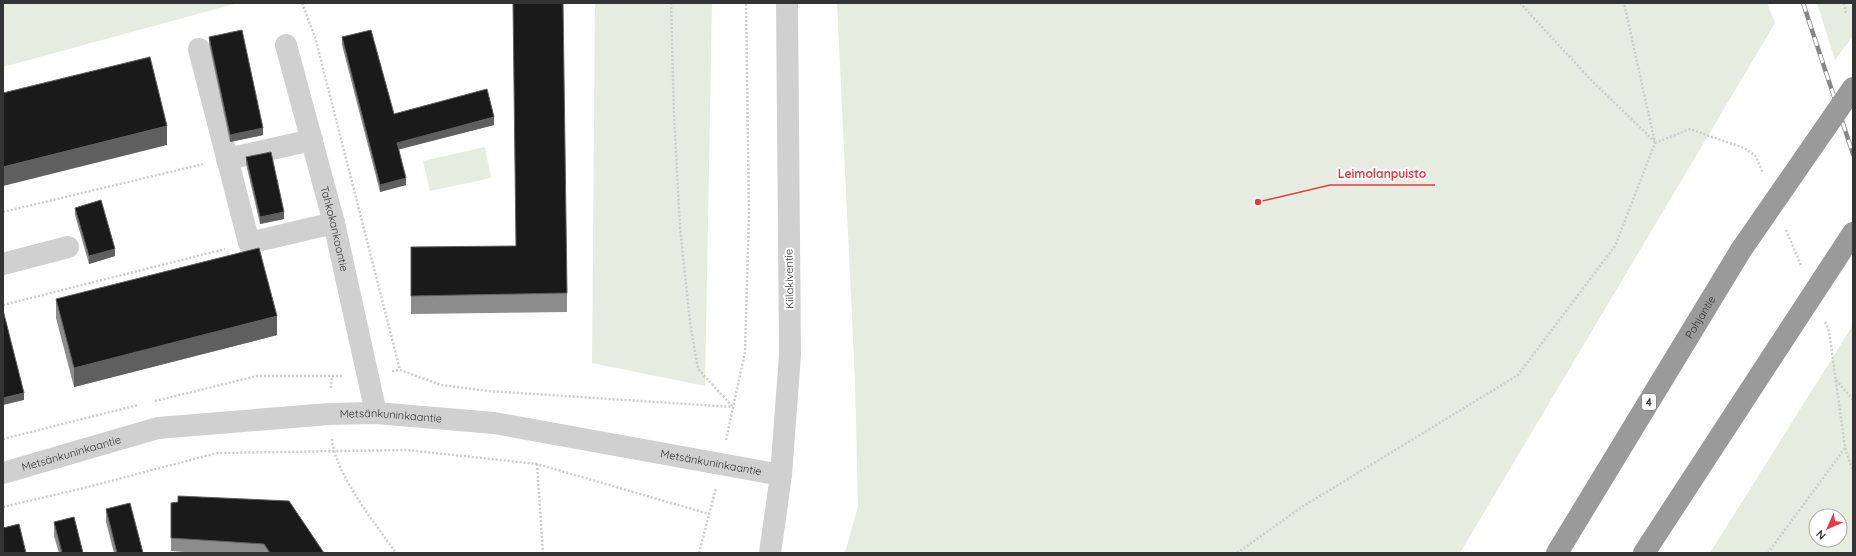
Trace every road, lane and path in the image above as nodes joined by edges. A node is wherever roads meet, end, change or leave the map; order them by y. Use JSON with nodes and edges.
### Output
{"nodes":[{"id":1,"x":302,"y":3,"type":"edge"},
{"id":2,"x":671,"y":3,"type":"edge"},
{"id":3,"x":746,"y":3,"type":"edge"},
{"id":4,"x":787,"y":3,"type":"edge"},
{"id":5,"x":1520,"y":3,"type":"edge"},
{"id":6,"x":1624,"y":3,"type":"edge"},
{"id":7,"x":1844,"y":3,"type":"edge"},
{"id":8,"x":1846,"y":14,"type":"dead end"},
{"id":9,"x":286,"y":45,"type":"dead end"},
{"id":10,"x":199,"y":49,"type":"dead end"},
{"id":11,"x":1853,"y":88,"type":"edge"},
{"id":12,"x":312,"y":140,"type":"junction"},
{"id":13,"x":1655,"y":143,"type":"junction"},
{"id":14,"x":227,"y":158,"type":"junction"},
{"id":15,"x":1764,"y":177,"type":"dead end"},
{"id":16,"x":3,"y":212,"type":"edge"},
{"id":17,"x":334,"y":223,"type":"junction"},
{"id":18,"x":1786,"y":228,"type":"dead end"},
{"id":19,"x":1853,"y":233,"type":"edge"},
{"id":20,"x":249,"y":243,"type":"junction"},
{"id":21,"x":68,"y":247,"type":"dead end"},
{"id":22,"x":3,"y":264,"type":"edge"},
{"id":23,"x":1804,"y":272,"type":"dead end"},
{"id":24,"x":3,"y":305,"type":"edge"},
{"id":25,"x":1823,"y":316,"type":"dead end"},
{"id":26,"x":400,"y":370,"type":"junction"},
{"id":27,"x":367,"y":373,"type":"junction"},
{"id":28,"x":332,"y":377,"type":"junction"},
{"id":29,"x":1836,"y":380,"type":"junction"},
{"id":30,"x":1853,"y":400,"type":"edge"},
{"id":31,"x":149,"y":402,"type":"dead end"},
{"id":32,"x":142,"y":404,"type":"dead end"},
{"id":33,"x":733,"y":407,"type":"junction"},
{"id":34,"x":376,"y":413,"type":"junction"},
{"id":35,"x":329,"y":414,"type":"junction"},
{"id":36,"x":3,"y":439,"type":"edge"},
{"id":37,"x":1845,"y":447,"type":"junction"},
{"id":38,"x":333,"y":453,"type":"junction"},
{"id":39,"x":537,"y":464,"type":"junction"},
{"id":40,"x":722,"y":464,"type":"junction"},
{"id":41,"x":1853,"y":472,"type":"edge"},
{"id":42,"x":3,"y":473,"type":"edge"},
{"id":43,"x":781,"y":475,"type":"junction"},
{"id":44,"x":3,"y":508,"type":"edge"},
{"id":45,"x":709,"y":514,"type":"junction"},
{"id":46,"x":396,"y":553,"type":"edge"},
{"id":47,"x":543,"y":553,"type":"edge"},
{"id":48,"x":699,"y":553,"type":"edge"},
{"id":49,"x":770,"y":553,"type":"edge"},
{"id":50,"x":1237,"y":553,"type":"edge"},
{"id":51,"x":1557,"y":553,"type":"edge"},
{"id":52,"x":1644,"y":553,"type":"edge"},
{"id":53,"x":1768,"y":553,"type":"edge"}],
"edges":[{"from":1,"to":26,"type":"path"},
{"from":2,"to":33,"type":"path"},
{"from":3,"to":33,"type":"path"},
{"from":4,"to":43,"type":"street","name":"Kiilakiventie"},
{"from":5,"to":13,"type":"path"},
{"from":6,"to":13,"type":"path"},
{"from":7,"to":8,"type":"path"},
{"from":9,"to":12,"type":"street","name":"Tahkokankaantie"},
{"from":10,"to":14,"type":"street"},
{"from":11,"to":51,"type":"highway","name":"Pohjantie","number":"4","bridge":true},
{"from":12,"to":14,"type":"street"},
{"from":12,"to":17,"type":"street","name":"Tahkokankaantie"},
{"from":13,"to":15,"type":"path"},
{"from":13,"to":50,"type":"path"},
{"from":14,"to":16,"type":"path"},
{"from":14,"to":20,"type":"street"},
{"from":17,"to":20,"type":"street"},
{"from":17,"to":27,"type":"street","name":"Tahkokankaantie"},
{"from":18,"to":23,"type":"path"},
{"from":19,"to":52,"type":"highway","bridge":true},
{"from":20,"to":24,"type":"path"},
{"from":21,"to":22,"type":"street"},
{"from":25,"to":29,"type":"path"},
{"from":26,"to":27,"type":"path"},
{"from":26,"to":33,"type":"path"},
{"from":27,"to":28,"type":"path"},
{"from":27,"to":34,"type":"street","name":"Tahkokankaantie"},
{"from":28,"to":31,"type":"path"},
{"from":28,"to":35,"type":"path"},
{"from":29,"to":30,"type":"path"},
{"from":29,"to":37,"type":"path"},
{"from":32,"to":36,"type":"path"},
{"from":33,"to":40,"type":"path"},
{"from":34,"to":35,"type":"street","name":"Metsänkuninkaantie"},
{"from":34,"to":40,"type":"street","name":"Metsänkuninkaantie"},
{"from":35,"to":38,"type":"path"},
{"from":35,"to":42,"type":"street","name":"Metsänkuninkaantie"},
{"from":37,"to":41,"type":"path"},
{"from":37,"to":53,"type":"path"},
{"from":38,"to":39,"type":"path"},
{"from":38,"to":44,"type":"path"},
{"from":38,"to":46,"type":"path"},
{"from":39,"to":45,"type":"path"},
{"from":39,"to":47,"type":"path"},
{"from":40,"to":43,"type":"street","name":"Metsänkuninkaantie"},
{"from":40,"to":45,"type":"path"},
{"from":43,"to":49,"type":"street","name":"Kiilakiventie"},
{"from":45,"to":48,"type":"path"}]}
